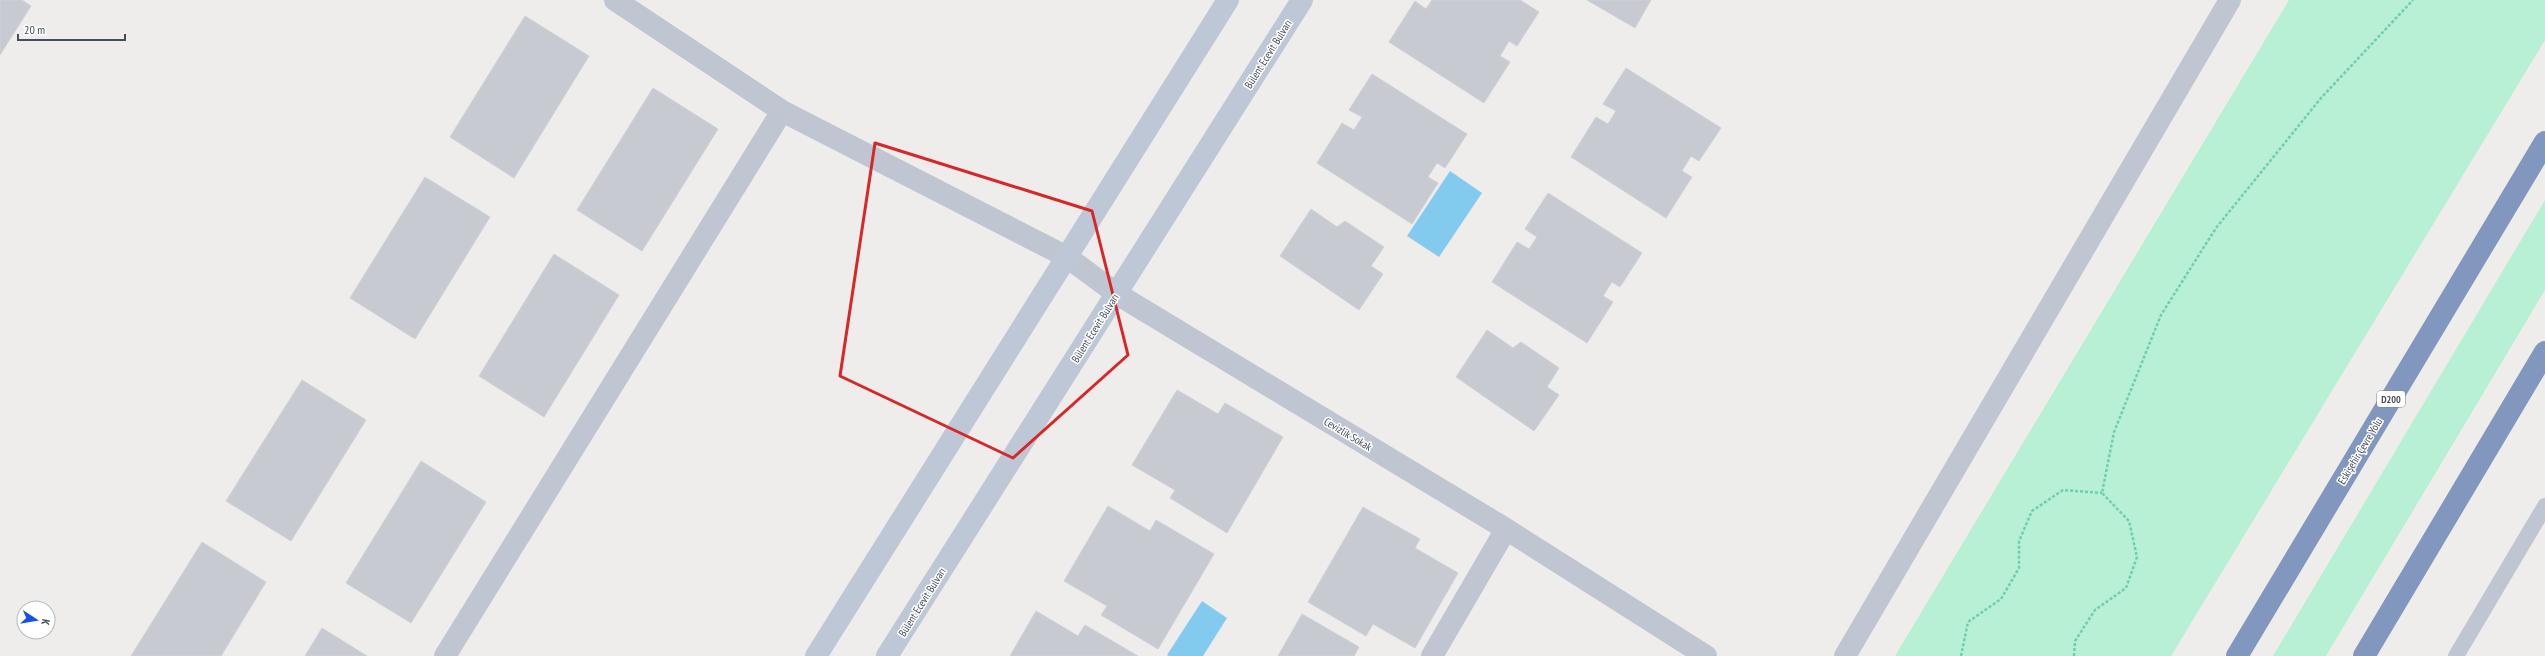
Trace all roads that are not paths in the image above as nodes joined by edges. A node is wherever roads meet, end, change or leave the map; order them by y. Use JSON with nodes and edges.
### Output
{"nodes":[{"id":1,"x":615,"y":0,"type":"edge"},
{"id":2,"x":1228,"y":0,"type":"edge"},
{"id":3,"x":1302,"y":0,"type":"edge"},
{"id":4,"x":2230,"y":0,"type":"edge"},
{"id":5,"x":782,"y":111,"type":"junction"},
{"id":6,"x":2545,"y":142,"type":"edge"},
{"id":7,"x":1067,"y":257,"type":"junction"},
{"id":8,"x":1117,"y":294,"type":"junction"},
{"id":9,"x":2545,"y":352,"type":"edge"},
{"id":10,"x":2545,"y":506,"type":"edge"},
{"id":11,"x":1506,"y":529,"type":"junction"},
{"id":12,"x":445,"y":656,"type":"edge"},
{"id":13,"x":816,"y":656,"type":"edge"},
{"id":14,"x":887,"y":656,"type":"edge"},
{"id":15,"x":1432,"y":656,"type":"edge"},
{"id":16,"x":1706,"y":656,"type":"edge"},
{"id":17,"x":1845,"y":656,"type":"edge"},
{"id":18,"x":2237,"y":656,"type":"edge"},
{"id":19,"x":2364,"y":656,"type":"edge"},
{"id":20,"x":2456,"y":656,"type":"edge"}],
"edges":[{"from":1,"to":5,"type":"street","name":"Cevizlik Sokak"},
{"from":2,"to":7,"type":"main road"},
{"from":3,"to":8,"type":"main road","name":"Bülent Ecevit Bulvarı"},
{"from":4,"to":17,"type":"street"},
{"from":5,"to":7,"type":"street","name":"Cevizlik Sokak"},
{"from":5,"to":12,"type":"street"},
{"from":6,"to":18,"type":"highway","name":"Eskişehir Çevre Yolu","number":"D200"},
{"from":7,"to":8,"type":"street","name":"Cevizlik Sokak"},
{"from":7,"to":13,"type":"main road"},
{"from":8,"to":11,"type":"street","name":"Cevizlik Sokak"},
{"from":8,"to":14,"type":"main road","name":"Bülent Ecevit Bulvarı"},
{"from":9,"to":19,"type":"highway"},
{"from":10,"to":20,"type":"lane"},
{"from":11,"to":15,"type":"street"},
{"from":11,"to":16,"type":"street","name":"Cevizlik Sokak"}]}
